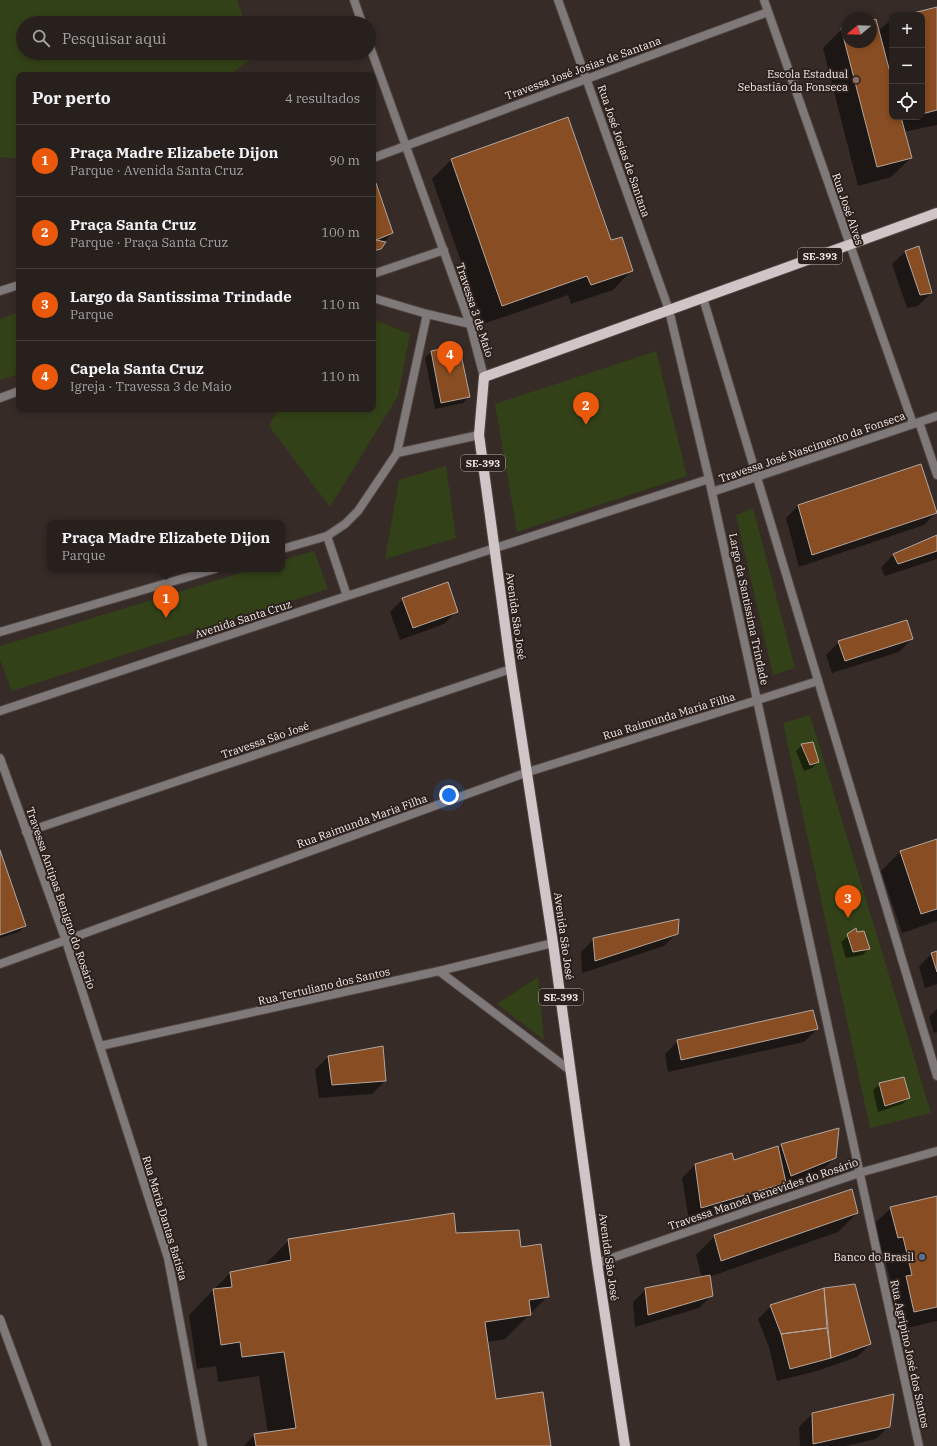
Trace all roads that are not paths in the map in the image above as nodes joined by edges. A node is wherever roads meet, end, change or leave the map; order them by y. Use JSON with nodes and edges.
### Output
{"nodes":[{"id":1,"x":354,"y":0,"type":"edge"},
{"id":2,"x":558,"y":0,"type":"edge"},
{"id":3,"x":764,"y":0,"type":"edge"},
{"id":4,"x":768,"y":12,"type":"junction"},
{"id":5,"x":360,"y":16,"type":"edge"},
{"id":6,"x":375,"y":60,"type":"edge"},
{"id":7,"x":587,"y":78,"type":"junction"},
{"id":8,"x":405,"y":147,"type":"junction"},
{"id":9,"x":376,"y":157,"type":"edge"},
{"id":10,"x":937,"y":213,"type":"edge"},
{"id":11,"x":849,"y":245,"type":"junction"},
{"id":12,"x":444,"y":250,"type":"junction"},
{"id":13,"x":376,"y":273,"type":"edge"},
{"id":14,"x":16,"y":286,"type":"edge"},
{"id":15,"x":0,"y":291,"type":"edge"},
{"id":16,"x":703,"y":298,"type":"junction"},
{"id":17,"x":376,"y":299,"type":"edge"},
{"id":18,"x":669,"y":310,"type":"junction"},
{"id":19,"x":427,"y":314,"type":"junction"},
{"id":20,"x":470,"y":324,"type":"junction"},
{"id":21,"x":484,"y":377,"type":"junction"},
{"id":22,"x":16,"y":392,"type":"edge"},
{"id":23,"x":0,"y":398,"type":"edge"},
{"id":24,"x":937,"y":416,"type":"edge"},
{"id":25,"x":916,"y":423,"type":"junction"},
{"id":26,"x":479,"y":435,"type":"junction"},
{"id":27,"x":397,"y":454,"type":"junction"},
{"id":28,"x":937,"y":475,"type":"edge"},
{"id":29,"x":757,"y":478,"type":"junction"},
{"id":30,"x":709,"y":480,"type":"junction"},
{"id":31,"x":712,"y":492,"type":"junction"},
{"id":32,"x":327,"y":536,"type":"junction"},
{"id":33,"x":285,"y":548,"type":"edge"},
{"id":34,"x":494,"y":549,"type":"junction"},
{"id":35,"x":205,"y":572,"type":"edge"},
{"id":36,"x":347,"y":596,"type":"junction"},
{"id":37,"x":0,"y":632,"type":"edge"},
{"id":38,"x":511,"y":669,"type":"junction"},
{"id":39,"x":818,"y":681,"type":"junction"},
{"id":40,"x":758,"y":700,"type":"junction"},
{"id":41,"x":0,"y":711,"type":"edge"},
{"id":42,"x":0,"y":758,"type":"edge"},
{"id":43,"x":528,"y":772,"type":"junction"},
{"id":44,"x":26,"y":832,"type":"junction"},
{"id":45,"x":66,"y":941,"type":"junction"},
{"id":46,"x":553,"y":943,"type":"junction"},
{"id":47,"x":0,"y":964,"type":"edge"},
{"id":48,"x":439,"y":971,"type":"junction"},
{"id":49,"x":100,"y":1046,"type":"junction"},
{"id":50,"x":571,"y":1071,"type":"junction"},
{"id":51,"x":937,"y":1076,"type":"edge"},
{"id":52,"x":937,"y":1151,"type":"edge"},
{"id":53,"x":859,"y":1173,"type":"junction"},
{"id":54,"x":597,"y":1263,"type":"junction"},
{"id":55,"x":0,"y":1319,"type":"edge"},
{"id":56,"x":46,"y":1446,"type":"edge"},
{"id":57,"x":203,"y":1446,"type":"edge"},
{"id":58,"x":625,"y":1446,"type":"edge"},
{"id":59,"x":919,"y":1446,"type":"edge"}],
"edges":[{"from":1,"to":5,"type":"street"},
{"from":2,"to":7,"type":"street","name":"Rua José Josias de Santana"},
{"from":3,"to":4,"type":"street","name":"Rua José Alves"},
{"from":4,"to":7,"type":"street","name":"Travessa José Josias de Santana"},
{"from":4,"to":11,"type":"street","name":"Rua José Alves"},
{"from":6,"to":8,"type":"street"},
{"from":7,"to":8,"type":"street","name":"Travessa José Josias de Santana"},
{"from":7,"to":18,"type":"street","name":"Rua José Josias de Santana"},
{"from":8,"to":9,"type":"street","name":"Travessa José Josias de Santana"},
{"from":8,"to":12,"type":"street","name":"Travessa 3 de Maio"},
{"from":10,"to":11,"type":"main road","number":"SE-393"},
{"from":11,"to":16,"type":"main road","number":"SE-393"},
{"from":11,"to":25,"type":"street","name":"Rua José Alves"},
{"from":12,"to":13,"type":"street"},
{"from":12,"to":20,"type":"street","name":"Travessa 3 de Maio"},
{"from":14,"to":15,"type":"street"},
{"from":16,"to":18,"type":"main road","number":"SE-393"},
{"from":16,"to":29,"type":"street"},
{"from":17,"to":19,"type":"street"},
{"from":18,"to":21,"type":"main road","number":"SE-393"},
{"from":18,"to":30,"type":"street","name":"Largo da Santissima Trindade"},
{"from":19,"to":20,"type":"street"},
{"from":19,"to":27,"type":"street"},
{"from":20,"to":21,"type":"street","name":"Travessa 3 de Maio"},
{"from":21,"to":26,"type":"main road","number":"SE-393"},
{"from":22,"to":23,"type":"street"},
{"from":24,"to":25,"type":"street","name":"Travessa José Nascimento da Fonseca"},
{"from":25,"to":28,"type":"street","name":"Rua José Alves"},
{"from":25,"to":29,"type":"street","name":"Travessa José Nascimento da Fonseca"},
{"from":26,"to":27,"type":"street"},
{"from":26,"to":34,"type":"main road","number":"SE-393"},
{"from":27,"to":32,"type":"street"},
{"from":29,"to":31,"type":"street","name":"Travessa José Nascimento da Fonseca"},
{"from":29,"to":39,"type":"street"},
{"from":30,"to":31,"type":"street","name":"Largo da Santissima Trindade"},
{"from":30,"to":34,"type":"street","name":"Avenida Santa Cruz"},
{"from":31,"to":40,"type":"street","name":"Largo da Santissima Trindade"},
{"from":32,"to":33,"type":"street"},
{"from":32,"to":36,"type":"street"},
{"from":34,"to":36,"type":"street","name":"Avenida Santa Cruz"},
{"from":34,"to":38,"type":"main road","name":"Avenida São José","number":"SE-393"},
{"from":35,"to":37,"type":"street"},
{"from":36,"to":41,"type":"street","name":"Avenida Santa Cruz"},
{"from":38,"to":43,"type":"main road","name":"Avenida São José","number":"SE-393"},
{"from":38,"to":44,"type":"street","name":"Travessa São José"},
{"from":39,"to":40,"type":"street","name":"Rua Raimunda Maria Filha"},
{"from":39,"to":51,"type":"street"},
{"from":40,"to":43,"type":"street","name":"Rua Raimunda Maria Filha"},
{"from":40,"to":53,"type":"street","name":"Largo da Santissima Trindade"},
{"from":42,"to":44,"type":"street","name":"Travessa Antipas Benigno do Rosário"},
{"from":43,"to":45,"type":"street","name":"Rua Raimunda Maria Filha"},
{"from":43,"to":46,"type":"main road","name":"Avenida São José","number":"SE-393"},
{"from":44,"to":45,"type":"street","name":"Travessa Antipas Benigno do Rosário"},
{"from":45,"to":47,"type":"street","name":"Rua Raimunda Maria Filha"},
{"from":45,"to":49,"type":"street","name":"Travessa Antipas Benigno do Rosário"},
{"from":46,"to":48,"type":"street","name":"Rua Tertuliano dos Santos"},
{"from":46,"to":50,"type":"main road","name":"Avenida São José","number":"SE-393"},
{"from":48,"to":49,"type":"street","name":"Rua Tertuliano dos Santos"},
{"from":48,"to":50,"type":"street"},
{"from":49,"to":57,"type":"street","name":"Rua Maria Dantas Batista"},
{"from":50,"to":54,"type":"main road","name":"Avenida São José","number":"SE-393"},
{"from":52,"to":53,"type":"street","name":"Travessa Manoel Benevides do Rosário"},
{"from":53,"to":54,"type":"street","name":"Travessa Manoel Benevides do Rosário"},
{"from":53,"to":59,"type":"street","name":"Rua Agripino José dos Santos"},
{"from":54,"to":58,"type":"main road","name":"Avenida São José","number":"SE-393"},
{"from":55,"to":56,"type":"street"}]}
